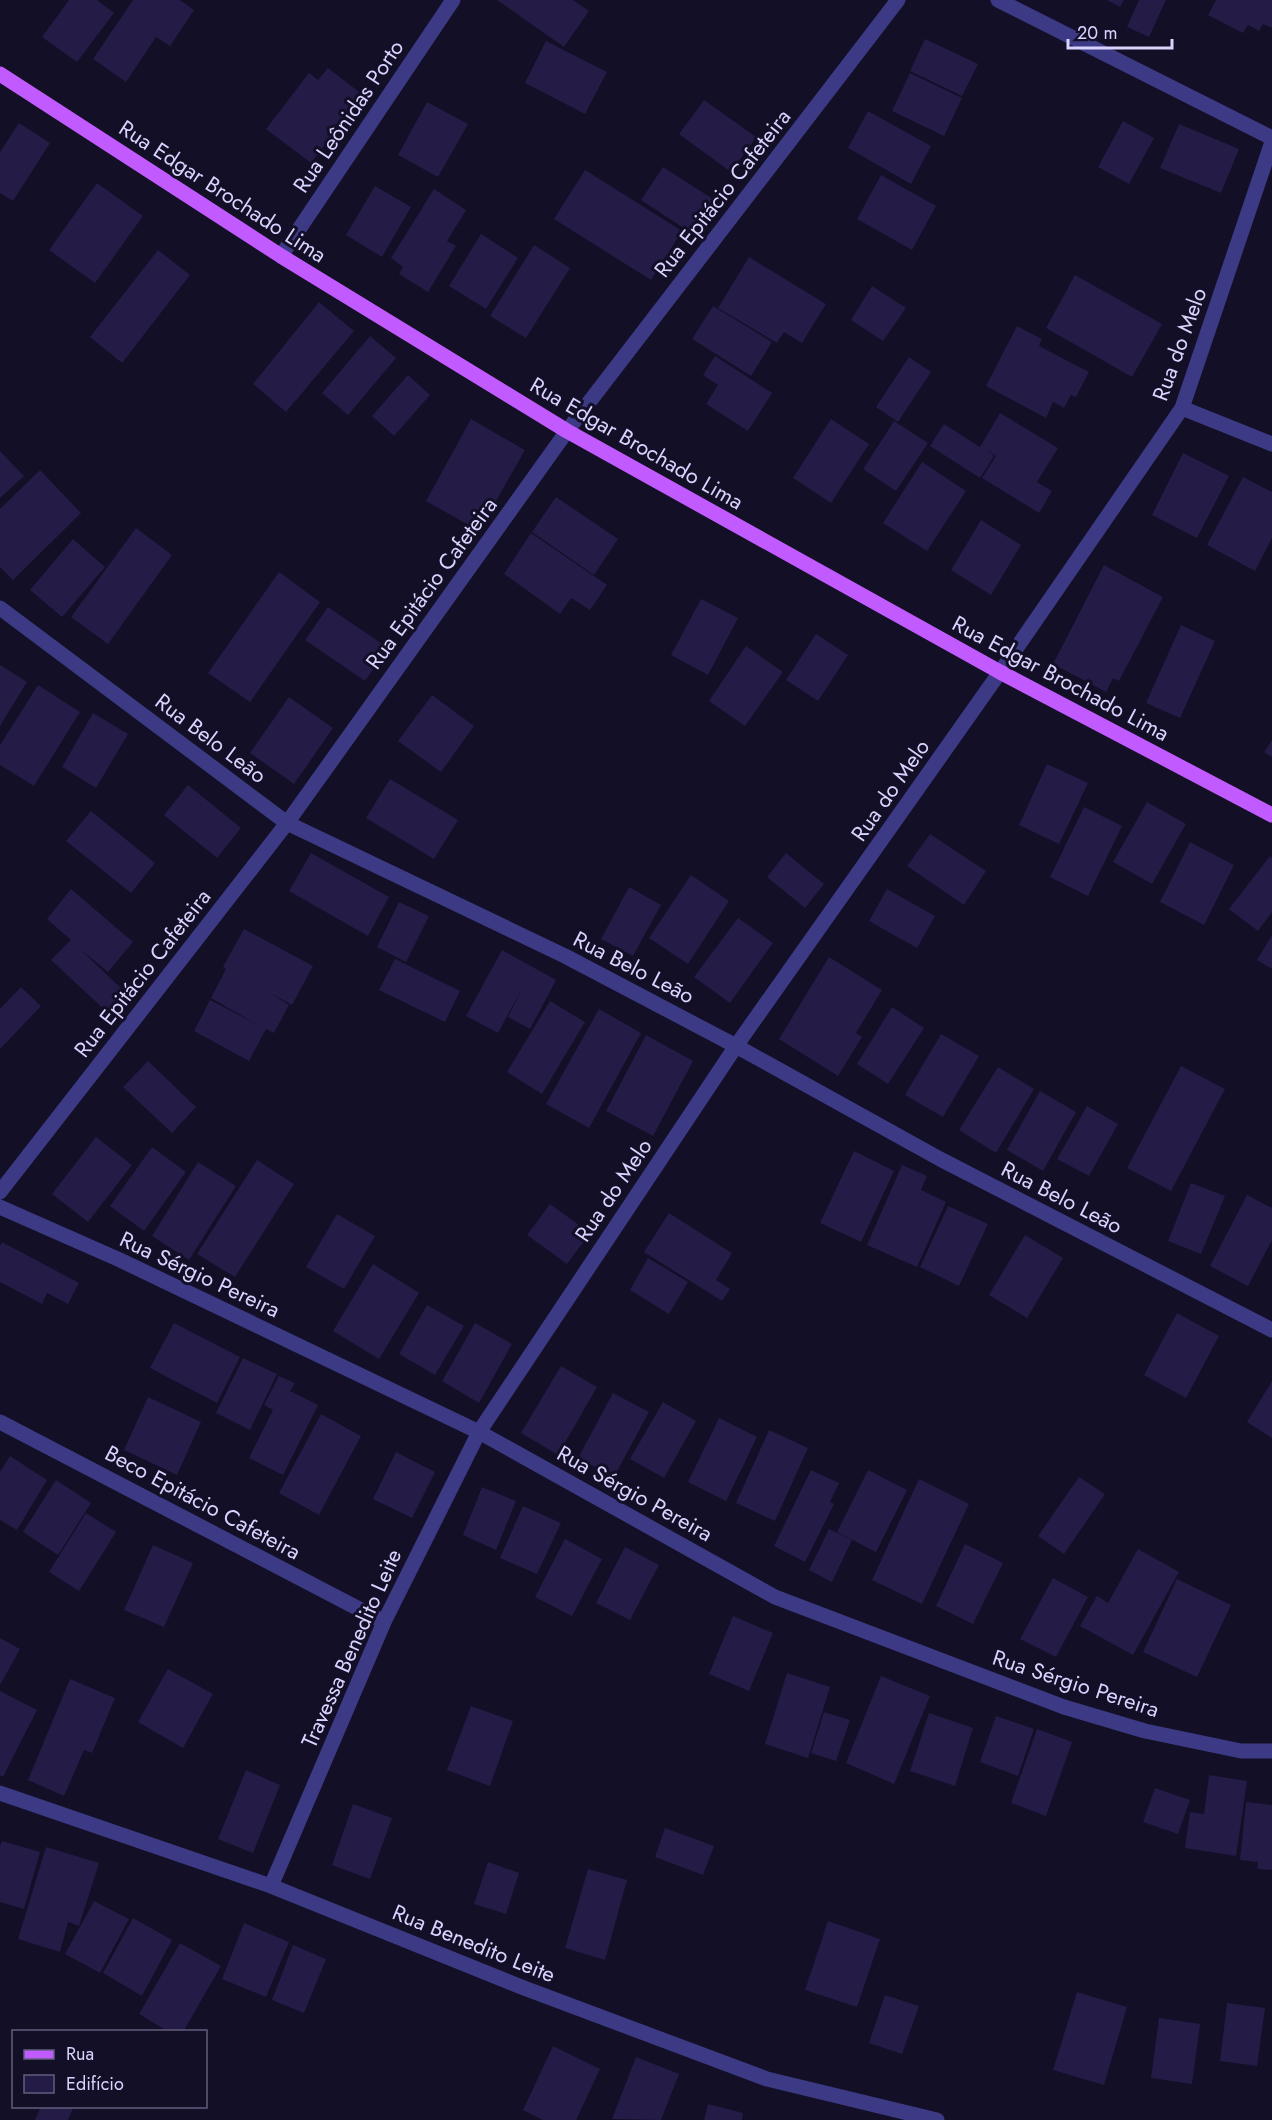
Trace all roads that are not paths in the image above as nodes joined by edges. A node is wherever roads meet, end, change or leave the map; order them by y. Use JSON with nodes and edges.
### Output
{"nodes":[{"id":1,"x":453,"y":0,"type":"edge"},
{"id":2,"x":898,"y":0,"type":"edge"},
{"id":3,"x":998,"y":0,"type":"edge"},
{"id":4,"x":0,"y":74,"type":"edge"},
{"id":5,"x":1272,"y":140,"type":"edge"},
{"id":6,"x":281,"y":256,"type":"junction"},
{"id":7,"x":1182,"y":408,"type":"junction"},
{"id":8,"x":567,"y":431,"type":"junction"},
{"id":9,"x":1272,"y":444,"type":"edge"},
{"id":10,"x":0,"y":608,"type":"edge"},
{"id":11,"x":1000,"y":672,"type":"junction"},
{"id":12,"x":1272,"y":815,"type":"edge"},
{"id":13,"x":287,"y":823,"type":"junction"},
{"id":14,"x":736,"y":1046,"type":"junction"},
{"id":15,"x":0,"y":1192,"type":"edge"},
{"id":16,"x":0,"y":1207,"type":"edge"},
{"id":17,"x":1272,"y":1330,"type":"edge"},
{"id":18,"x":0,"y":1422,"type":"edge"},
{"id":19,"x":479,"y":1432,"type":"junction"},
{"id":20,"x":384,"y":1622,"type":"junction"},
{"id":21,"x":1272,"y":1751,"type":"edge"},
{"id":22,"x":0,"y":1793,"type":"edge"},
{"id":23,"x":271,"y":1886,"type":"junction"},
{"id":24,"x":937,"y":2120,"type":"edge"}],
"edges":[{"from":1,"to":6,"type":"street","name":"Rua Leônidas Porto"},
{"from":2,"to":8,"type":"street","name":"Rua Epitácio Cafeteira"},
{"from":3,"to":5,"type":"street"},
{"from":4,"to":6,"type":"main road","name":"Rua Edgar Brochado Lima"},
{"from":5,"to":7,"type":"street","name":"Rua do Melo"},
{"from":6,"to":8,"type":"main road","name":"Rua Edgar Brochado Lima"},
{"from":7,"to":9,"type":"street"},
{"from":7,"to":11,"type":"street","name":"Rua do Melo"},
{"from":8,"to":11,"type":"main road","name":"Rua Edgar Brochado Lima"},
{"from":8,"to":13,"type":"street","name":"Rua Epitácio Cafeteira"},
{"from":10,"to":13,"type":"street","name":"Rua Belo Leão"},
{"from":11,"to":12,"type":"main road","name":"Rua Edgar Brochado Lima"},
{"from":11,"to":14,"type":"street","name":"Rua do Melo"},
{"from":13,"to":14,"type":"street","name":"Rua Belo Leão"},
{"from":13,"to":15,"type":"street","name":"Rua Epitácio Cafeteira"},
{"from":14,"to":17,"type":"street","name":"Rua Belo Leão"},
{"from":14,"to":19,"type":"street","name":"Rua do Melo"},
{"from":16,"to":19,"type":"street","name":"Rua Sérgio Pereira"},
{"from":18,"to":20,"type":"street","name":"Beco Epitácio Cafeteira"},
{"from":19,"to":20,"type":"street","name":"Travessa Benedito Leite"},
{"from":19,"to":21,"type":"street","name":"Rua Sérgio Pereira"},
{"from":20,"to":23,"type":"street","name":"Travessa Benedito Leite"},
{"from":22,"to":23,"type":"street","name":"Rua Benedito Leite"},
{"from":23,"to":24,"type":"street","name":"Rua Benedito Leite"}]}
